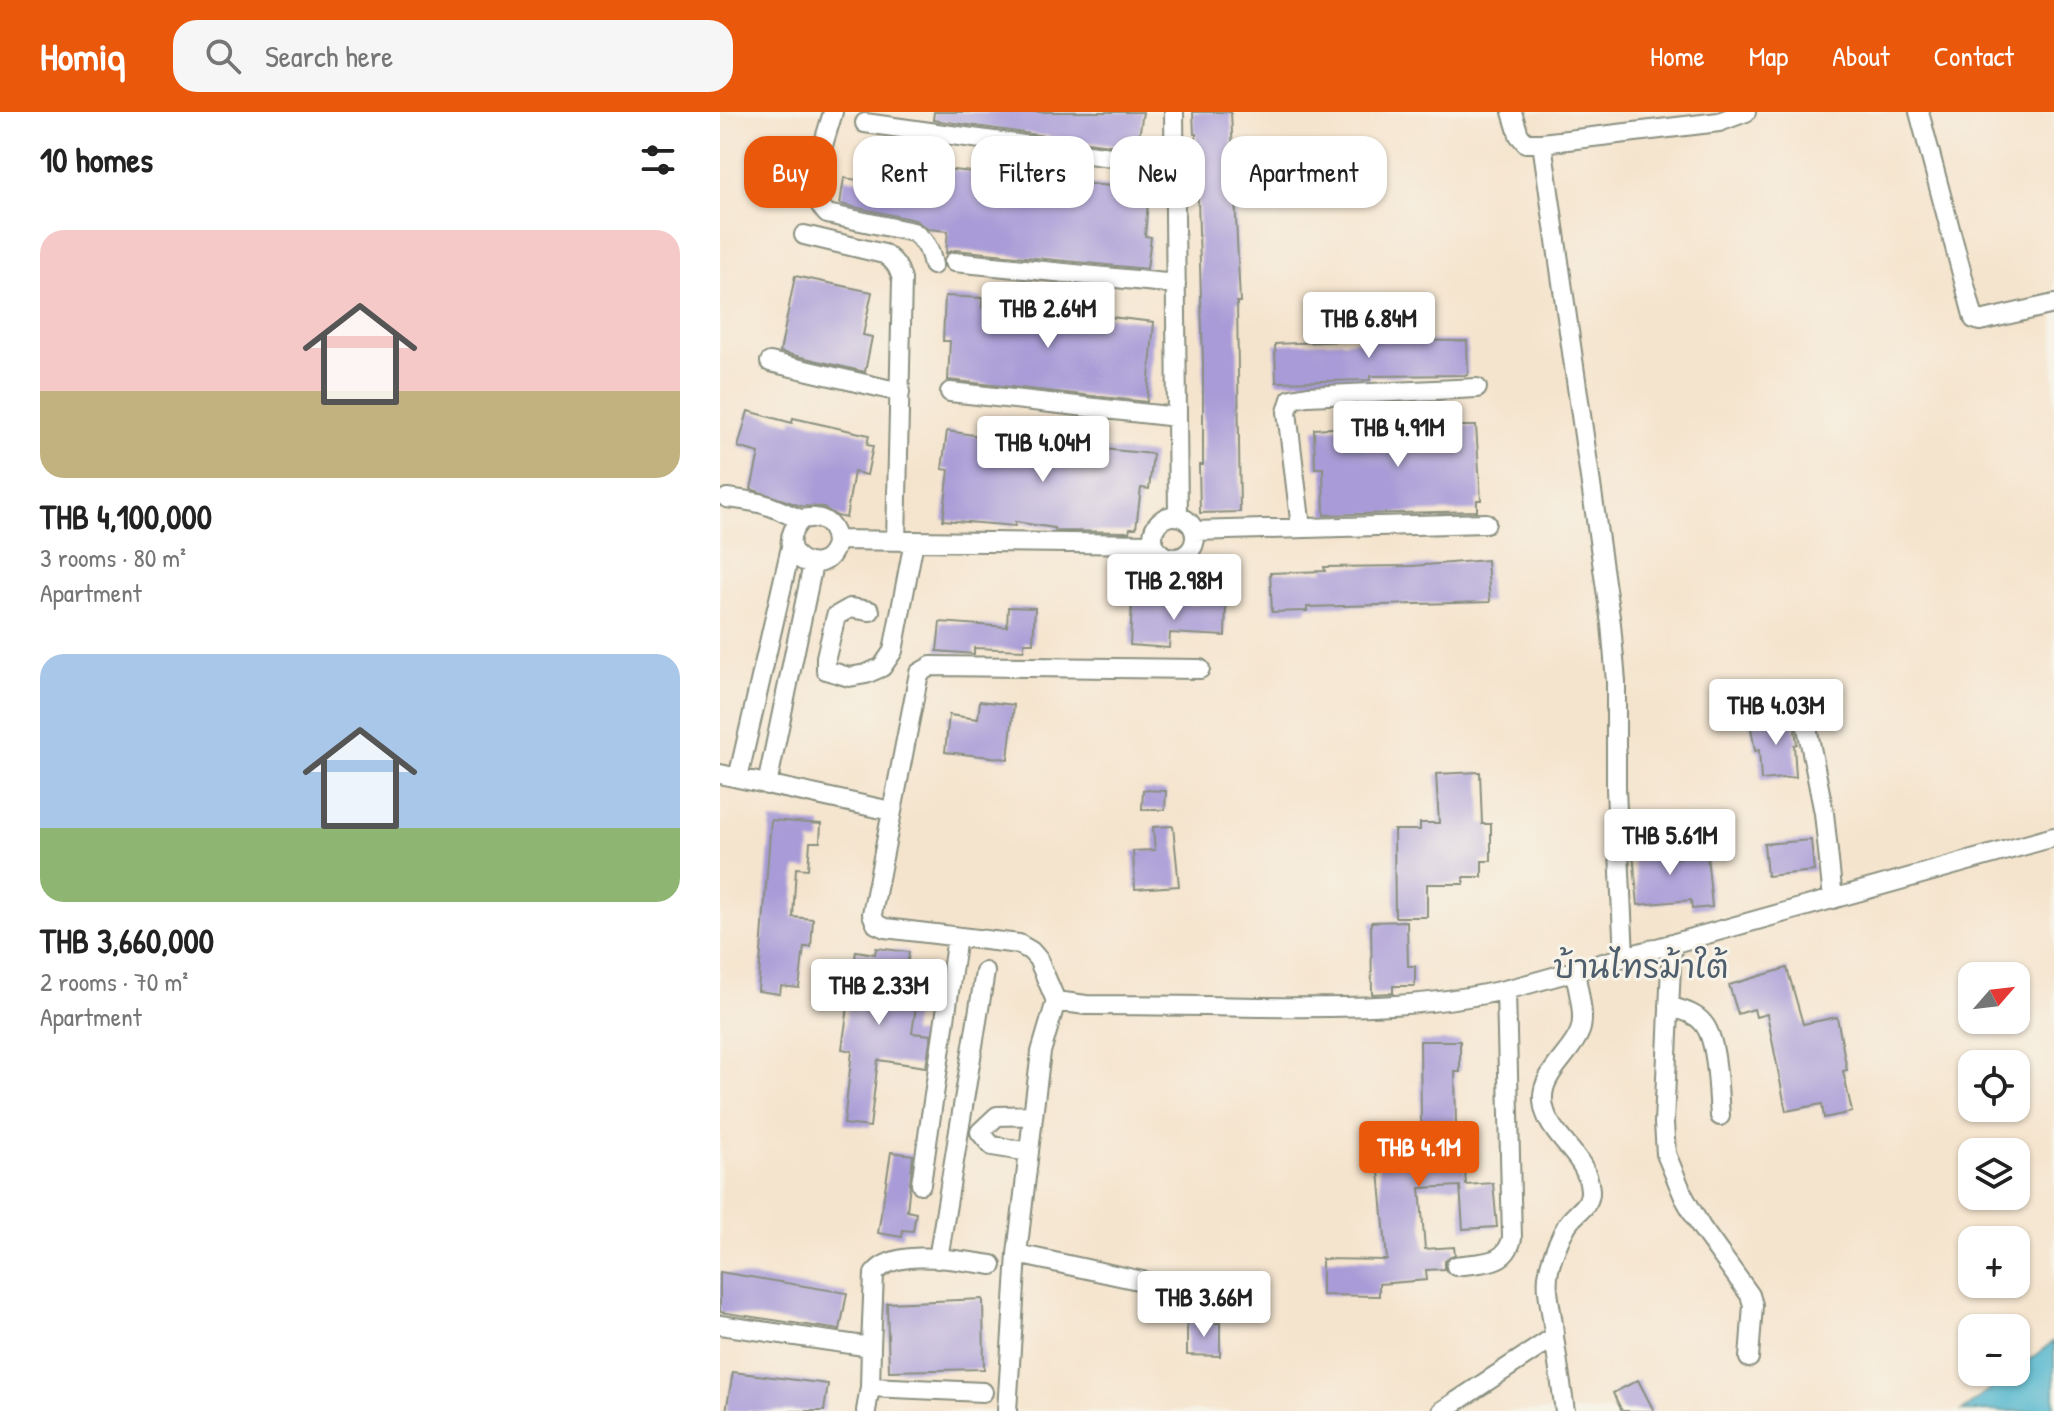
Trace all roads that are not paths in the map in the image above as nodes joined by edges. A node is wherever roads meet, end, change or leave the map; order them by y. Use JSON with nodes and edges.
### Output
{"nodes":[{"id":1,"x":833,"y":112,"type":"edge"},
{"id":2,"x":1174,"y":112,"type":"edge"},
{"id":3,"x":1512,"y":112,"type":"edge"},
{"id":4,"x":1746,"y":112,"type":"edge"},
{"id":5,"x":1919,"y":112,"type":"edge"},
{"id":6,"x":865,"y":123,"type":"dead end"},
{"id":7,"x":1174,"y":136,"type":"edge"},
{"id":8,"x":1542,"y":143,"type":"junction"},
{"id":9,"x":1110,"y":157,"type":"edge"},
{"id":10,"x":1175,"y":208,"type":"edge"},
{"id":11,"x":804,"y":235,"type":"dead end"},
{"id":12,"x":954,"y":262,"type":"dead end"},
{"id":13,"x":933,"y":265,"type":"dead end"},
{"id":14,"x":1176,"y":284,"type":"junction"},
{"id":15,"x":2054,"y":304,"type":"edge"},
{"id":16,"x":770,"y":362,"type":"dead end"},
{"id":17,"x":1477,"y":388,"type":"dead end"},
{"id":18,"x":900,"y":392,"type":"junction"},
{"id":19,"x":950,"y":392,"type":"dead end"},
{"id":20,"x":1177,"y":417,"type":"junction"},
{"id":21,"x":727,"y":498,"type":"dead end"},
{"id":22,"x":1178,"y":516,"type":"junction"},
{"id":23,"x":801,"y":520,"type":"junction"},
{"id":24,"x":1486,"y":523,"type":"dead end"},
{"id":25,"x":1301,"y":528,"type":"junction"},
{"id":26,"x":1194,"y":531,"type":"junction"},
{"id":27,"x":836,"y":540,"type":"junction"},
{"id":28,"x":905,"y":541,"type":"junction"},
{"id":29,"x":1153,"y":544,"type":"junction"},
{"id":30,"x":791,"y":547,"type":"junction"},
{"id":31,"x":813,"y":564,"type":"junction"},
{"id":32,"x":870,"y":611,"type":"dead end"},
{"id":33,"x":1200,"y":669,"type":"dead end"},
{"id":34,"x":1803,"y":707,"type":"dead end"},
{"id":35,"x":729,"y":776,"type":"edge"},
{"id":36,"x":767,"y":785,"type":"junction"},
{"id":37,"x":891,"y":811,"type":"junction"},
{"id":38,"x":2054,"y":837,"type":"edge"},
{"id":39,"x":1833,"y":899,"type":"junction"},
{"id":40,"x":957,"y":937,"type":"junction"},
{"id":41,"x":1672,"y":943,"type":"junction"},
{"id":42,"x":1624,"y":956,"type":"junction"},
{"id":43,"x":1575,"y":970,"type":"junction"},
{"id":44,"x":985,"y":972,"type":"dead end"},
{"id":45,"x":1506,"y":991,"type":"junction"},
{"id":46,"x":1056,"y":1001,"type":"junction"},
{"id":47,"x":1669,"y":1006,"type":"junction"},
{"id":48,"x":1033,"y":1115,"type":"junction"},
{"id":49,"x":1720,"y":1116,"type":"dead end"},
{"id":50,"x":959,"y":1129,"type":"junction"},
{"id":51,"x":980,"y":1132,"type":"junction"},
{"id":52,"x":1029,"y":1152,"type":"junction"},
{"id":53,"x":921,"y":1184,"type":"dead end"},
{"id":54,"x":1017,"y":1254,"type":"junction"},
{"id":55,"x":938,"y":1259,"type":"junction"},
{"id":56,"x":992,"y":1265,"type":"dead end"},
{"id":57,"x":1456,"y":1266,"type":"dead end"},
{"id":58,"x":1189,"y":1291,"type":"dead end"},
{"id":59,"x":720,"y":1325,"type":"edge"},
{"id":60,"x":1554,"y":1337,"type":"junction"},
{"id":61,"x":871,"y":1347,"type":"junction"},
{"id":62,"x":1749,"y":1358,"type":"dead end"},
{"id":63,"x":870,"y":1387,"type":"junction"},
{"id":64,"x":983,"y":1392,"type":"dead end"},
{"id":65,"x":866,"y":1411,"type":"edge"},
{"id":66,"x":1007,"y":1411,"type":"edge"},
{"id":67,"x":1442,"y":1411,"type":"edge"},
{"id":68,"x":1565,"y":1411,"type":"edge"}],
"edges":[{"from":1,"to":13,"type":"street"},
{"from":2,"to":7,"type":"street"},
{"from":3,"to":8,"type":"street"},
{"from":4,"to":8,"type":"street"},
{"from":5,"to":15,"type":"street"},
{"from":6,"to":9,"type":"street"},
{"from":8,"to":42,"type":"street"},
{"from":10,"to":14,"type":"street"},
{"from":11,"to":18,"type":"street"},
{"from":12,"to":14,"type":"street"},
{"from":14,"to":20,"type":"street"},
{"from":16,"to":18,"type":"street"},
{"from":17,"to":25,"type":"street"},
{"from":18,"to":28,"type":"street"},
{"from":19,"to":20,"type":"street"},
{"from":20,"to":22,"type":"street"},
{"from":21,"to":23,"type":"street"},
{"from":22,"to":26,"type":"street"},
{"from":22,"to":29,"type":"street"},
{"from":23,"to":27,"type":"street"},
{"from":23,"to":30,"type":"street"},
{"from":24,"to":25,"type":"street"},
{"from":25,"to":26,"type":"street"},
{"from":26,"to":29,"type":"street"},
{"from":27,"to":28,"type":"street"},
{"from":27,"to":31,"type":"street"},
{"from":28,"to":29,"type":"street"},
{"from":28,"to":32,"type":"street"},
{"from":30,"to":31,"type":"street"},
{"from":30,"to":35,"type":"street"},
{"from":31,"to":36,"type":"street"},
{"from":33,"to":37,"type":"street"},
{"from":34,"to":39,"type":"street"},
{"from":35,"to":36,"type":"street"},
{"from":36,"to":37,"type":"street"},
{"from":37,"to":40,"type":"street"},
{"from":38,"to":39,"type":"street"},
{"from":39,"to":41,"type":"street"},
{"from":40,"to":46,"type":"street"},
{"from":40,"to":53,"type":"street"},
{"from":41,"to":42,"type":"street"},
{"from":41,"to":47,"type":"street"},
{"from":42,"to":43,"type":"street"},
{"from":43,"to":45,"type":"street"},
{"from":43,"to":60,"type":"street"},
{"from":44,"to":50,"type":"street"},
{"from":45,"to":46,"type":"street"},
{"from":45,"to":57,"type":"street"},
{"from":46,"to":48,"type":"street"},
{"from":47,"to":49,"type":"street"},
{"from":47,"to":62,"type":"street"},
{"from":48,"to":51,"type":"street"},
{"from":48,"to":52,"type":"street"},
{"from":50,"to":51,"type":"street"},
{"from":50,"to":55,"type":"street"},
{"from":51,"to":52,"type":"street"},
{"from":52,"to":54,"type":"street"},
{"from":54,"to":58,"type":"street"},
{"from":54,"to":66,"type":"street"},
{"from":55,"to":56,"type":"street"},
{"from":55,"to":61,"type":"street"},
{"from":59,"to":61,"type":"street"},
{"from":60,"to":67,"type":"street"},
{"from":60,"to":68,"type":"street"},
{"from":61,"to":63,"type":"street"},
{"from":63,"to":64,"type":"street"},
{"from":63,"to":65,"type":"street"}]}
